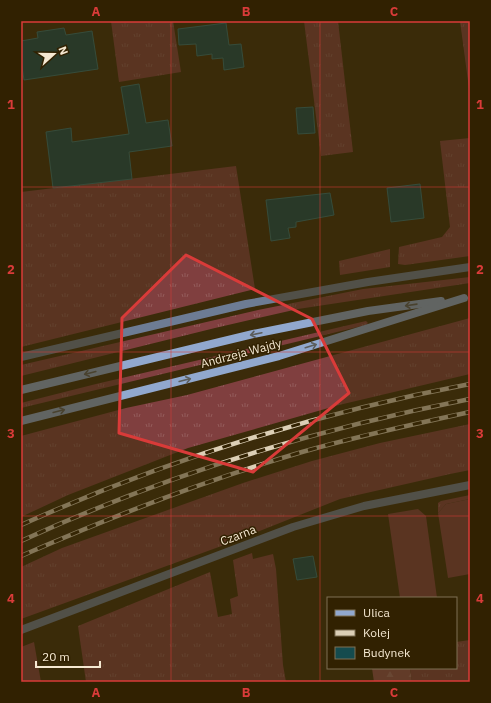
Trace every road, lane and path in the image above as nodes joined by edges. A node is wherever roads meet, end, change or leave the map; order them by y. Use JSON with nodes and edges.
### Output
{"nodes":[{"id":1,"x":470,"y":267,"type":"edge"},
{"id":2,"x":467,"y":298,"type":"edge"},
{"id":3,"x":21,"y":357,"type":"edge"},
{"id":4,"x":21,"y":390,"type":"edge"},
{"id":5,"x":21,"y":421,"type":"edge"},
{"id":6,"x":470,"y":485,"type":"edge"},
{"id":7,"x":21,"y":630,"type":"edge"}],
"edges":[{"from":1,"to":3,"type":"street"},
{"from":2,"to":4,"type":"main road","name":"Andrzeja Wajdy","one_way":true},
{"from":5,"to":2,"type":"main road","name":"Andrzeja Wajdy","one_way":true},
{"from":6,"to":7,"type":"street","name":"Czarna"}]}
